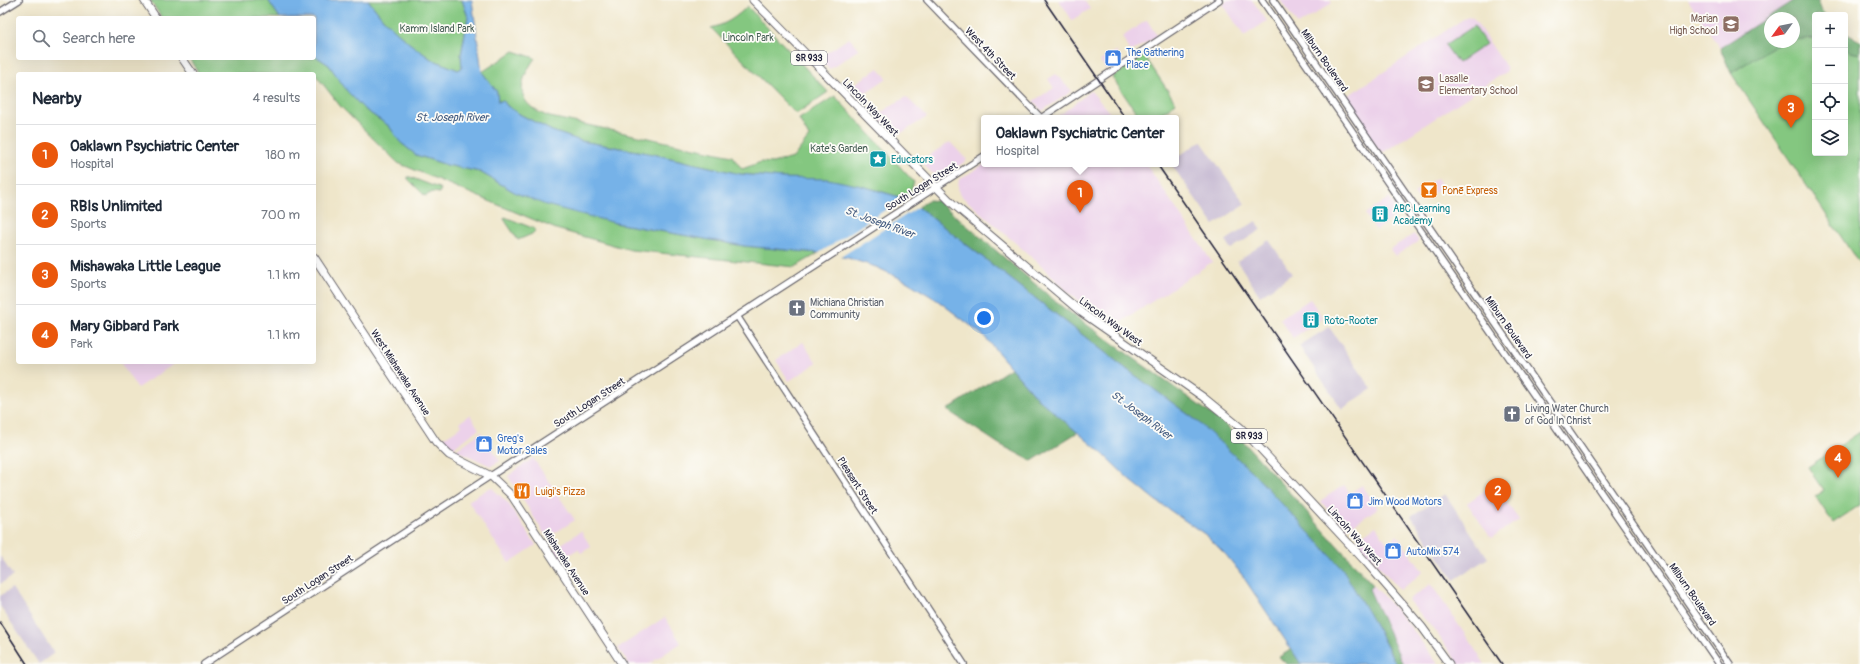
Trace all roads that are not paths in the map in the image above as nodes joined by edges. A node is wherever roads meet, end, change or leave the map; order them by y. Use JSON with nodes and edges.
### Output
{"nodes":[{"id":1,"x":18,"y":0,"type":"edge"},
{"id":2,"x":144,"y":0,"type":"edge"},
{"id":3,"x":753,"y":0,"type":"edge"},
{"id":4,"x":927,"y":0,"type":"edge"},
{"id":5,"x":1219,"y":0,"type":"edge"},
{"id":6,"x":1262,"y":0,"type":"edge"},
{"id":7,"x":1273,"y":0,"type":"edge"},
{"id":8,"x":0,"y":12,"type":"edge"},
{"id":9,"x":155,"y":16,"type":"edge"},
{"id":10,"x":183,"y":60,"type":"edge"},
{"id":11,"x":192,"y":72,"type":"edge"},
{"id":12,"x":1038,"y":115,"type":"edge"},
{"id":13,"x":1046,"y":115,"type":"edge"},
{"id":14,"x":981,"y":158,"type":"edge"},
{"id":15,"x":935,"y":187,"type":"junction"},
{"id":16,"x":316,"y":260,"type":"edge"},
{"id":17,"x":737,"y":316,"type":"junction"},
{"id":18,"x":491,"y":476,"type":"junction"},
{"id":19,"x":204,"y":664,"type":"edge"},
{"id":20,"x":622,"y":664,"type":"edge"},
{"id":21,"x":964,"y":664,"type":"edge"},
{"id":22,"x":1450,"y":664,"type":"edge"},
{"id":23,"x":1719,"y":664,"type":"edge"},
{"id":24,"x":1730,"y":664,"type":"edge"}],
"edges":[{"from":1,"to":8,"type":"street"},
{"from":2,"to":9,"type":"main road"},
{"from":3,"to":15,"type":"main road","name":"Lincoln Way West","number":"SR 933"},
{"from":4,"to":12,"type":"street","name":"West 4th Street"},
{"from":5,"to":13,"type":"street"},
{"from":6,"to":23,"type":"street","name":"Milburn Boulevard"},
{"from":7,"to":24,"type":"street","name":"Milburn Boulevard"},
{"from":10,"to":11,"type":"main road"},
{"from":14,"to":15,"type":"street","name":"South Logan Street"},
{"from":15,"to":17,"type":"street","name":"South Logan Street"},
{"from":15,"to":22,"type":"main road","name":"Lincoln Way West","number":"SR 933"},
{"from":16,"to":18,"type":"main road","name":"West Mishawaka Avenue"},
{"from":17,"to":18,"type":"street","name":"South Logan Street"},
{"from":17,"to":21,"type":"street","name":"Pleasant Street"},
{"from":18,"to":19,"type":"street","name":"South Logan Street"},
{"from":18,"to":20,"type":"main road","name":"Mishawaka Avenue"}]}
